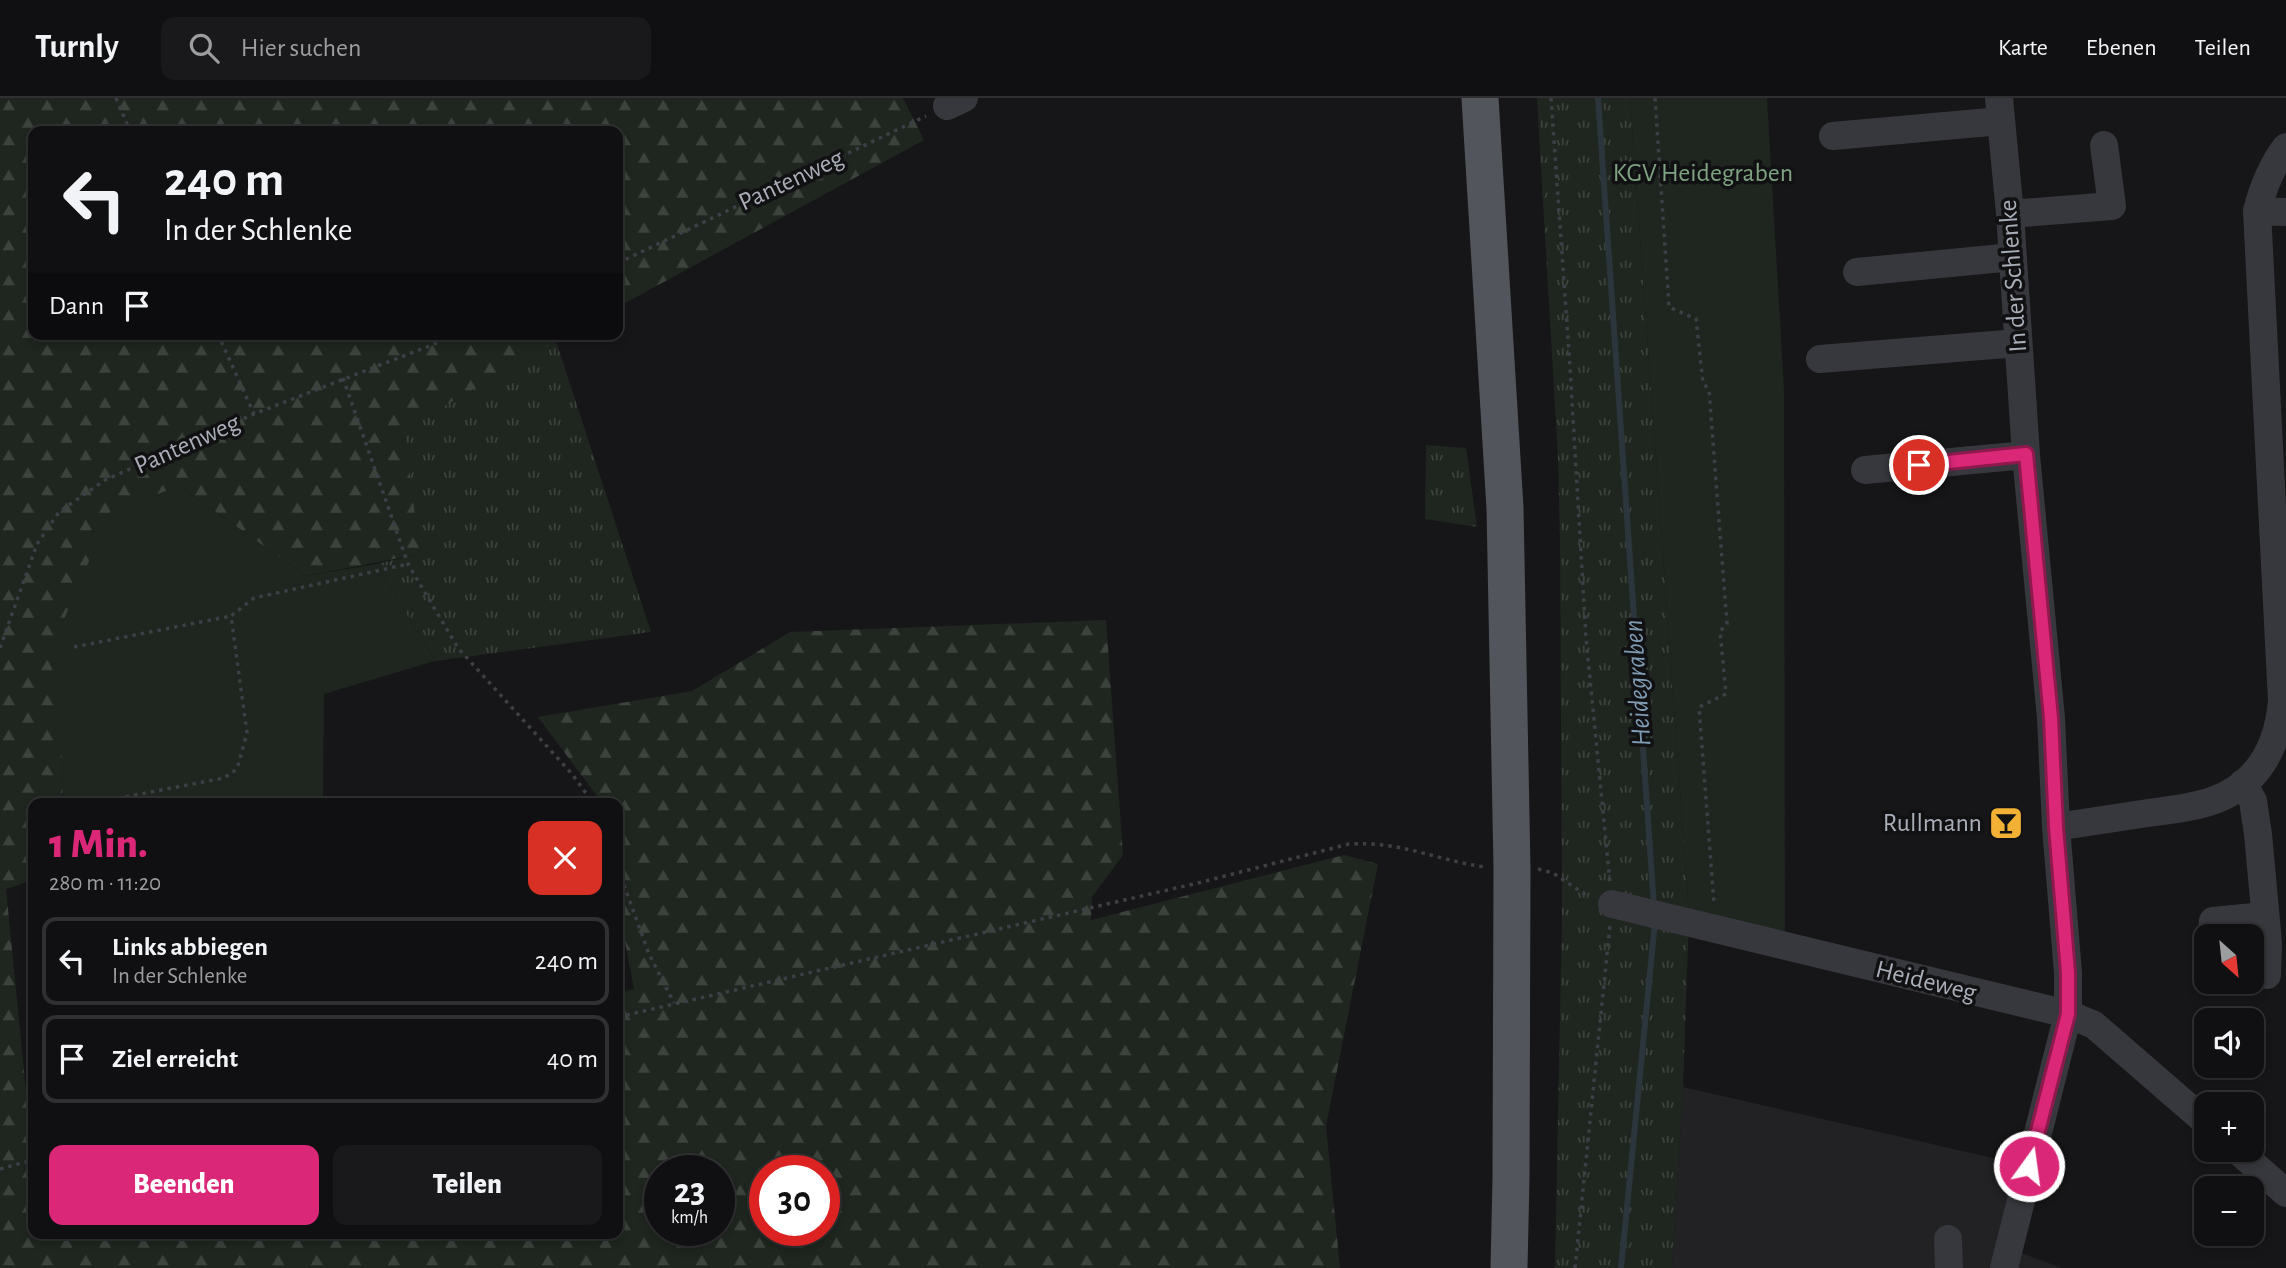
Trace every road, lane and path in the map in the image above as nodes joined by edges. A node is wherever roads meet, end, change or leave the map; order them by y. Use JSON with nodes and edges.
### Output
{"nodes":[{"id":1,"x":116,"y":98,"type":"edge"},
{"id":2,"x":1480,"y":98,"type":"edge"},
{"id":3,"x":1551,"y":98,"type":"edge"},
{"id":4,"x":1655,"y":98,"type":"edge"},
{"id":5,"x":955,"y":102,"type":"edge"},
{"id":6,"x":2000,"y":110,"type":"edge"},
{"id":7,"x":128,"y":126,"type":"edge"},
{"id":8,"x":1833,"y":136,"type":"dead end"},
{"id":9,"x":2104,"y":145,"type":"dead end"},
{"id":10,"x":2286,"y":147,"type":"edge"},
{"id":11,"x":2257,"y":211,"type":"junction"},
{"id":12,"x":2286,"y":212,"type":"edge"},
{"id":13,"x":2010,"y":214,"type":"junction"},
{"id":14,"x":2013,"y":257,"type":"junction"},
{"id":15,"x":623,"y":261,"type":"edge"},
{"id":16,"x":1857,"y":272,"type":"dead end"},
{"id":17,"x":2274,"y":314,"type":"edge"},
{"id":18,"x":221,"y":340,"type":"edge"},
{"id":19,"x":444,"y":340,"type":"edge"},
{"id":20,"x":2018,"y":343,"type":"junction"},
{"id":21,"x":1820,"y":359,"type":"dead end"},
{"id":22,"x":343,"y":378,"type":"junction"},
{"id":23,"x":254,"y":414,"type":"junction"},
{"id":24,"x":2277,"y":419,"type":"edge"},
{"id":25,"x":2026,"y":454,"type":"junction"},
{"id":26,"x":1865,"y":470,"type":"dead end"},
{"id":27,"x":2279,"y":523,"type":"edge"},
{"id":28,"x":408,"y":564,"type":"junction"},
{"id":29,"x":231,"y":616,"type":"junction"},
{"id":30,"x":2282,"y":629,"type":"edge"},
{"id":31,"x":74,"y":647,"type":"dead end"},
{"id":32,"x":0,"y":648,"type":"edge"},
{"id":33,"x":2280,"y":745,"type":"edge"},
{"id":34,"x":2243,"y":783,"type":"junction"},
{"id":35,"x":119,"y":798,"type":"edge"},
{"id":36,"x":589,"y":798,"type":"edge"},
{"id":37,"x":2056,"y":827,"type":"junction"},
{"id":38,"x":1512,"y":868,"type":"junction"},
{"id":39,"x":623,"y":883,"type":"edge"},
{"id":40,"x":1612,"y":904,"type":"junction"},
{"id":41,"x":2264,"y":916,"type":"junction"},
{"id":42,"x":2213,"y":924,"type":"edge"},
{"id":43,"x":1716,"y":929,"type":"junction"},
{"id":44,"x":2267,"y":975,"type":"dead end"},
{"id":45,"x":674,"y":1003,"type":"junction"},
{"id":46,"x":2068,"y":1014,"type":"junction"},
{"id":47,"x":623,"y":1016,"type":"edge"},
{"id":48,"x":2194,"y":1112,"type":"edge"},
{"id":49,"x":28,"y":1161,"type":"edge"},
{"id":50,"x":2251,"y":1162,"type":"edge"},
{"id":51,"x":0,"y":1169,"type":"edge"},
{"id":52,"x":2286,"y":1193,"type":"edge"},
{"id":53,"x":1948,"y":1239,"type":"dead end"},
{"id":54,"x":1509,"y":1268,"type":"edge"},
{"id":55,"x":1575,"y":1268,"type":"edge"},
{"id":56,"x":1949,"y":1268,"type":"edge"},
{"id":57,"x":2004,"y":1268,"type":"edge"}],
"edges":[{"from":1,"to":7,"type":"path"},
{"from":2,"to":38,"type":"main road"},
{"from":3,"to":40,"type":"path"},
{"from":4,"to":43,"type":"path"},
{"from":5,"to":15,"type":"path","name":"Pantenweg"},
{"from":6,"to":8,"type":"street"},
{"from":6,"to":13,"type":"street","name":"In der Schlenke"},
{"from":9,"to":13,"type":"street"},
{"from":10,"to":11,"type":"street"},
{"from":11,"to":12,"type":"street"},
{"from":11,"to":17,"type":"street"},
{"from":13,"to":14,"type":"street","name":"In der Schlenke"},
{"from":14,"to":16,"type":"street"},
{"from":14,"to":20,"type":"street","name":"In der Schlenke"},
{"from":17,"to":24,"type":"street"},
{"from":18,"to":23,"type":"path"},
{"from":19,"to":22,"type":"path","name":"Pantenweg"},
{"from":20,"to":21,"type":"street"},
{"from":20,"to":25,"type":"street","name":"In der Schlenke"},
{"from":22,"to":23,"type":"path","name":"Pantenweg"},
{"from":22,"to":28,"type":"path"},
{"from":23,"to":32,"type":"path","name":"Pantenweg"},
{"from":24,"to":27,"type":"street"},
{"from":25,"to":26,"type":"street"},
{"from":25,"to":37,"type":"street","name":"In der Schlenke"},
{"from":27,"to":30,"type":"street"},
{"from":28,"to":29,"type":"path"},
{"from":28,"to":36,"type":"path"},
{"from":29,"to":31,"type":"path"},
{"from":29,"to":35,"type":"path"},
{"from":30,"to":33,"type":"street"},
{"from":33,"to":34,"type":"street"},
{"from":34,"to":37,"type":"street"},
{"from":34,"to":41,"type":"street"},
{"from":37,"to":46,"type":"street","name":"In der Schlenke"},
{"from":38,"to":40,"type":"path"},
{"from":38,"to":45,"type":"path"},
{"from":38,"to":54,"type":"main road"},
{"from":39,"to":45,"type":"path"},
{"from":40,"to":43,"type":"street","name":"Heideweg"},
{"from":40,"to":55,"type":"path"},
{"from":41,"to":42,"type":"street"},
{"from":41,"to":44,"type":"street"},
{"from":43,"to":46,"type":"street","name":"Heideweg"},
{"from":45,"to":47,"type":"path"},
{"from":46,"to":48,"type":"street","name":"Heideweg"},
{"from":46,"to":57,"type":"street","name":"In der Schlenke"},
{"from":49,"to":51,"type":"path"},
{"from":50,"to":52,"type":"street"},
{"from":53,"to":56,"type":"street"}]}
